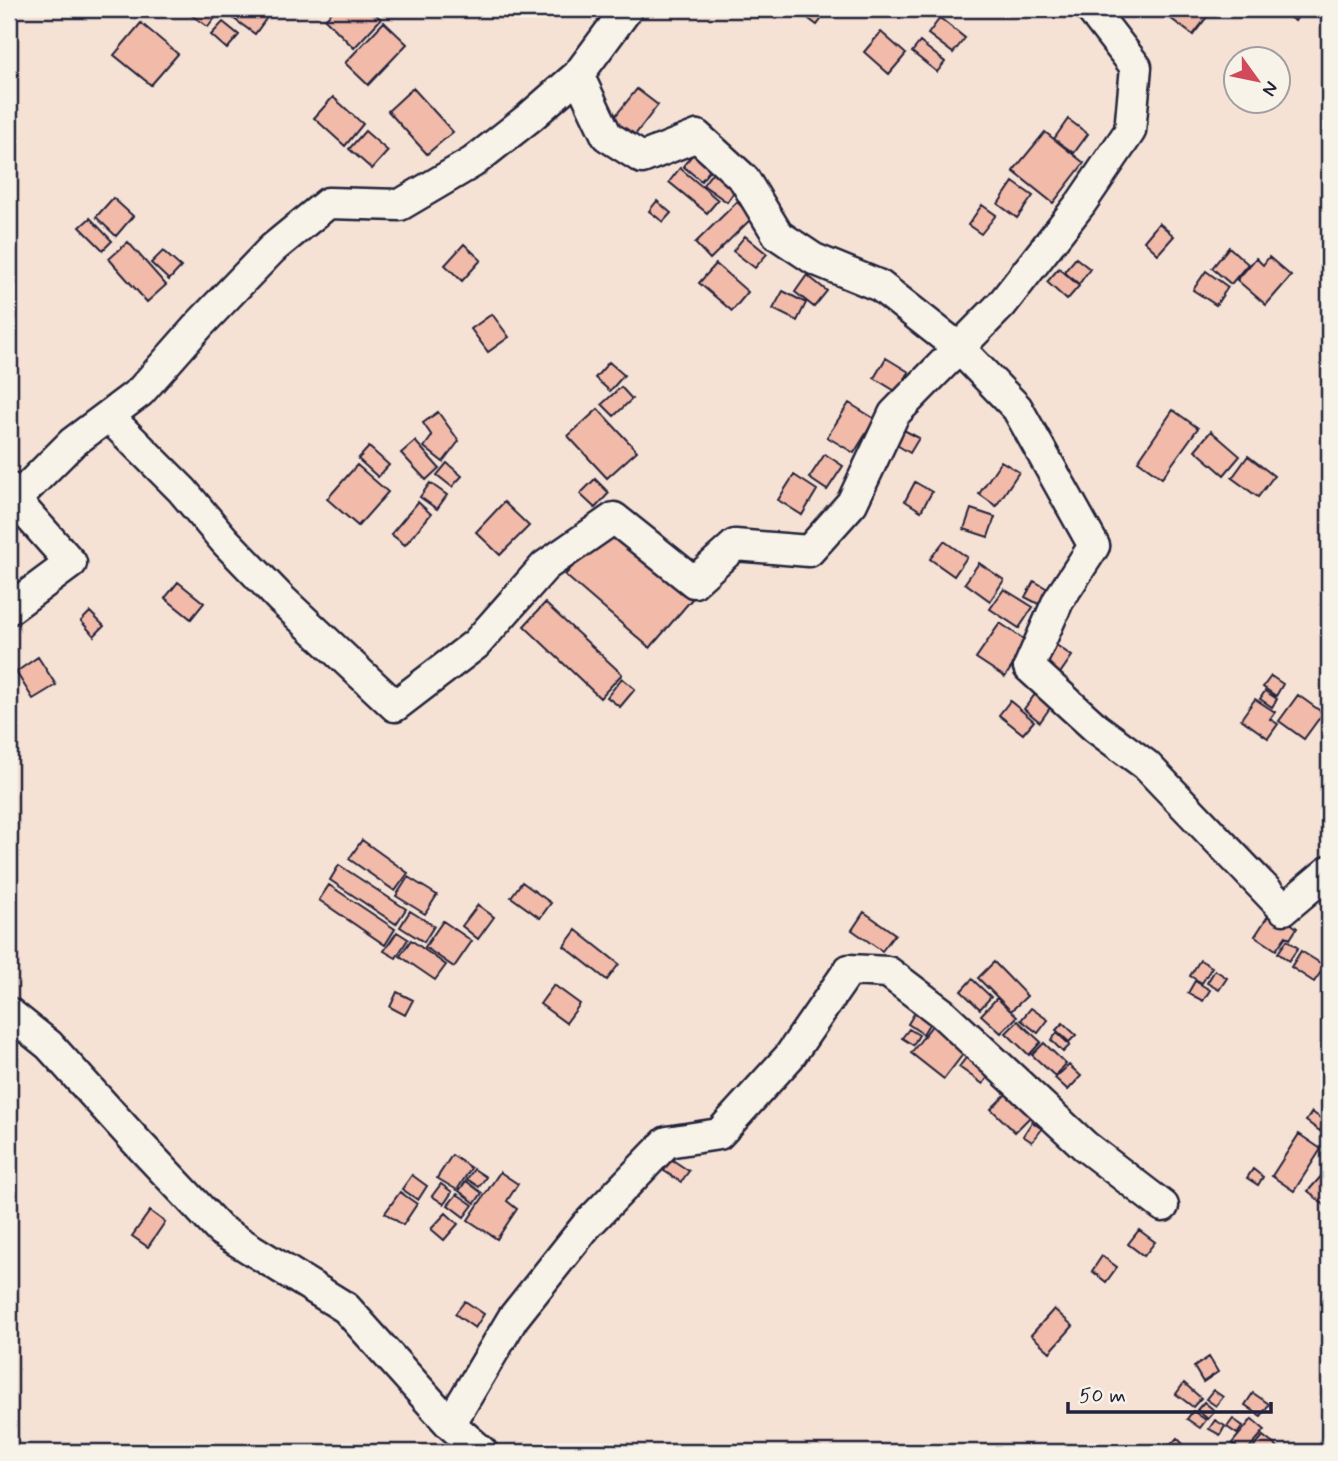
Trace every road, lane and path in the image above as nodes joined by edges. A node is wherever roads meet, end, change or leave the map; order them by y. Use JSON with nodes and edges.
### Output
{"nodes":[{"id":1,"x":627,"y":9,"type":"edge"},
{"id":2,"x":1091,"y":9,"type":"edge"},
{"id":3,"x":578,"y":75,"type":"junction"},
{"id":4,"x":960,"y":349,"type":"junction"},
{"id":5,"x":108,"y":416,"type":"junction"},
{"id":6,"x":12,"y":494,"type":"edge"},
{"id":7,"x":9,"y":609,"type":"edge"},
{"id":8,"x":1329,"y":871,"type":"edge"},
{"id":9,"x":9,"y":1013,"type":"edge"},
{"id":10,"x":1163,"y":1206,"type":"dead end"},
{"id":11,"x":450,"y":1424,"type":"junction"},
{"id":12,"x":482,"y":1452,"type":"edge"}],
"edges":[{"from":1,"to":3,"type":"street"},
{"from":2,"to":4,"type":"street"},
{"from":3,"to":4,"type":"street"},
{"from":3,"to":5,"type":"street"},
{"from":4,"to":5,"type":"street"},
{"from":4,"to":8,"type":"street"},
{"from":5,"to":6,"type":"street"},
{"from":6,"to":7,"type":"street"},
{"from":9,"to":11,"type":"street"},
{"from":10,"to":11,"type":"street"},
{"from":11,"to":12,"type":"street"}]}
